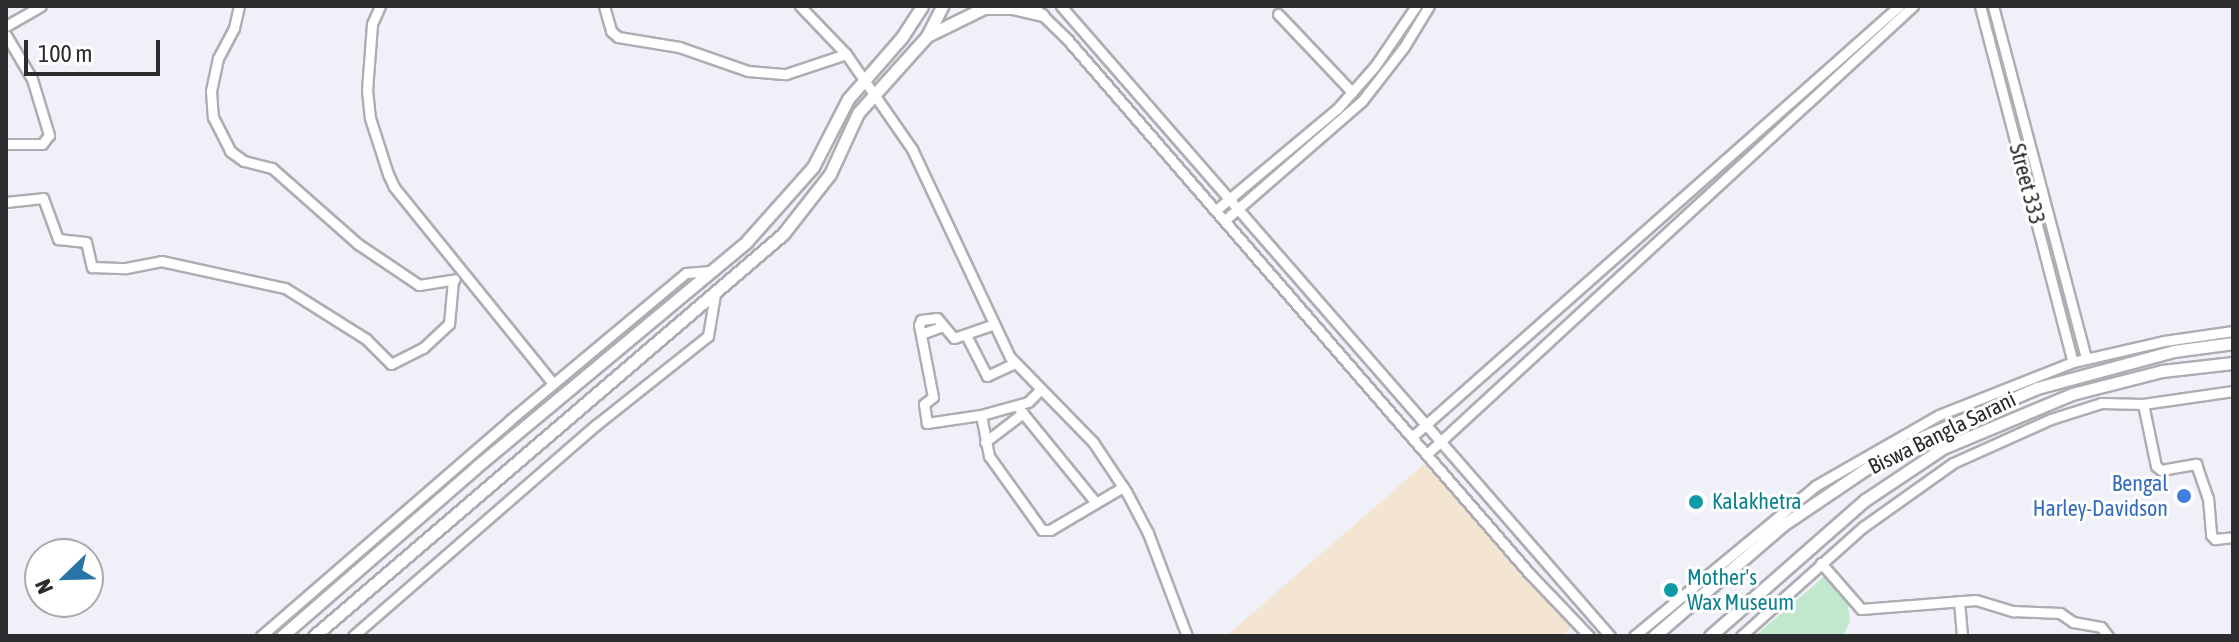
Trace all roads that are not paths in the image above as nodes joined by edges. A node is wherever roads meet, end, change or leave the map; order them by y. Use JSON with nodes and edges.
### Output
{"nodes":[{"id":1,"x":41,"y":6,"type":"edge"},
{"id":2,"x":239,"y":6,"type":"edge"},
{"id":3,"x":380,"y":6,"type":"edge"},
{"id":4,"x":604,"y":6,"type":"edge"},
{"id":5,"x":800,"y":6,"type":"edge"},
{"id":6,"x":922,"y":6,"type":"edge"},
{"id":7,"x":942,"y":6,"type":"edge"},
{"id":8,"x":1061,"y":6,"type":"edge"},
{"id":9,"x":1416,"y":6,"type":"edge"},
{"id":10,"x":1429,"y":6,"type":"edge"},
{"id":11,"x":1899,"y":6,"type":"edge"},
{"id":12,"x":1913,"y":6,"type":"edge"},
{"id":13,"x":1980,"y":6,"type":"edge"},
{"id":14,"x":1993,"y":6,"type":"edge"},
{"id":15,"x":1038,"y":11,"type":"edge"},
{"id":16,"x":1278,"y":14,"type":"dead end"},
{"id":17,"x":6,"y":26,"type":"edge"},
{"id":18,"x":6,"y":35,"type":"edge"},
{"id":19,"x":927,"y":36,"type":"junction"},
{"id":20,"x":846,"y":54,"type":"junction"},
{"id":21,"x":863,"y":81,"type":"junction"},
{"id":22,"x":1352,"y":92,"type":"junction"},
{"id":23,"x":873,"y":94,"type":"junction"},
{"id":24,"x":6,"y":144,"type":"edge"},
{"id":25,"x":1228,"y":198,"type":"junction"},
{"id":26,"x":6,"y":202,"type":"edge"},
{"id":27,"x":1238,"y":208,"type":"junction"},
{"id":28,"x":1216,"y":210,"type":"junction"},
{"id":29,"x":1225,"y":220,"type":"junction"},
{"id":30,"x":710,"y":271,"type":"junction"},
{"id":31,"x":466,"y":276,"type":"junction"},
{"id":32,"x":453,"y":280,"type":"junction"},
{"id":33,"x":715,"y":294,"type":"junction"},
{"id":34,"x":992,"y":325,"type":"junction"},
{"id":35,"x":2233,"y":331,"type":"edge"},
{"id":36,"x":966,"y":335,"type":"junction"},
{"id":37,"x":2233,"y":343,"type":"edge"},
{"id":38,"x":2086,"y":359,"type":"junction"},
{"id":39,"x":2073,"y":362,"type":"junction"},
{"id":40,"x":1015,"y":363,"type":"junction"},
{"id":41,"x":2233,"y":363,"type":"edge"},
{"id":42,"x":553,"y":383,"type":"junction"},
{"id":43,"x":1041,"y":389,"type":"junction"},
{"id":44,"x":2233,"y":391,"type":"edge"},
{"id":45,"x":2143,"y":404,"type":"junction"},
{"id":46,"x":1020,"y":410,"type":"junction"},
{"id":47,"x":981,"y":415,"type":"junction"},
{"id":48,"x":1425,"y":424,"type":"junction"},
{"id":49,"x":1413,"y":436,"type":"junction"},
{"id":50,"x":1440,"y":441,"type":"junction"},
{"id":51,"x":985,"y":442,"type":"junction"},
{"id":52,"x":1428,"y":453,"type":"junction"},
{"id":53,"x":1123,"y":487,"type":"junction"},
{"id":54,"x":1096,"y":503,"type":"junction"},
{"id":55,"x":2233,"y":537,"type":"edge"},
{"id":56,"x":1821,"y":563,"type":"junction"},
{"id":57,"x":1959,"y":601,"type":"junction"},
{"id":58,"x":261,"y":636,"type":"edge"},
{"id":59,"x":282,"y":636,"type":"edge"},
{"id":60,"x":314,"y":636,"type":"edge"},
{"id":61,"x":353,"y":636,"type":"edge"},
{"id":62,"x":1187,"y":636,"type":"edge"},
{"id":63,"x":1589,"y":636,"type":"edge"},
{"id":64,"x":1610,"y":636,"type":"edge"},
{"id":65,"x":1634,"y":636,"type":"edge"},
{"id":66,"x":1654,"y":636,"type":"edge"},
{"id":67,"x":1710,"y":636,"type":"edge"},
{"id":68,"x":1741,"y":636,"type":"edge"},
{"id":69,"x":1962,"y":636,"type":"edge"},
{"id":70,"x":2108,"y":636,"type":"edge"}],
"edges":[{"from":1,"to":17,"type":"street"},
{"from":2,"to":32,"type":"street"},
{"from":3,"to":31,"type":"street"},
{"from":4,"to":20,"type":"street"},
{"from":5,"to":20,"type":"street"},
{"from":6,"to":21,"type":"main road"},
{"from":7,"to":19,"type":"main road"},
{"from":8,"to":25,"type":"street"},
{"from":9,"to":22,"type":"street"},
{"from":10,"to":27,"type":"street"},
{"from":11,"to":48,"type":"street"},
{"from":12,"to":50,"type":"street"},
{"from":13,"to":39,"type":"street","name":"Street 333"},
{"from":14,"to":38,"type":"street","name":"Street 333"},
{"from":15,"to":19,"type":"main road"},
{"from":15,"to":28,"type":"street"},
{"from":16,"to":22,"type":"street"},
{"from":18,"to":24,"type":"street"},
{"from":19,"to":23,"type":"main road"},
{"from":20,"to":21,"type":"street"},
{"from":21,"to":23,"type":"street"},
{"from":21,"to":30,"type":"main road"},
{"from":22,"to":25,"type":"street"},
{"from":23,"to":33,"type":"main road"},
{"from":23,"to":34,"type":"street"},
{"from":25,"to":27,"type":"street"},
{"from":25,"to":28,"type":"street"},
{"from":26,"to":32,"type":"street"},
{"from":27,"to":29,"type":"street"},
{"from":27,"to":48,"type":"street"},
{"from":28,"to":29,"type":"street"},
{"from":29,"to":49,"type":"street"},
{"from":30,"to":42,"type":"street"},
{"from":30,"to":59,"type":"main road"},
{"from":31,"to":32,"type":"street"},
{"from":31,"to":42,"type":"street"},
{"from":33,"to":60,"type":"main road"},
{"from":33,"to":61,"type":"street"},
{"from":34,"to":36,"type":"street"},
{"from":34,"to":40,"type":"street"},
{"from":35,"to":38,"type":"street"},
{"from":36,"to":40,"type":"street"},
{"from":36,"to":47,"type":"street"},
{"from":37,"to":66,"type":"main road","name":"Biswa Bangla Sarani"},
{"from":38,"to":39,"type":"street"},
{"from":39,"to":65,"type":"street"},
{"from":40,"to":43,"type":"street"},
{"from":41,"to":67,"type":"main road","name":"Biswa Bangla Sarani"},
{"from":42,"to":58,"type":"street"},
{"from":43,"to":46,"type":"street"},
{"from":43,"to":53,"type":"street"},
{"from":44,"to":45,"type":"street"},
{"from":45,"to":55,"type":"street"},
{"from":45,"to":56,"type":"street"},
{"from":46,"to":47,"type":"street"},
{"from":46,"to":51,"type":"street"},
{"from":46,"to":54,"type":"street"},
{"from":47,"to":51,"type":"street"},
{"from":48,"to":49,"type":"street"},
{"from":48,"to":50,"type":"street"},
{"from":49,"to":52,"type":"street"},
{"from":50,"to":52,"type":"street"},
{"from":50,"to":64,"type":"street"},
{"from":51,"to":54,"type":"street"},
{"from":52,"to":63,"type":"street"},
{"from":53,"to":54,"type":"street"},
{"from":53,"to":62,"type":"street"},
{"from":56,"to":57,"type":"street"},
{"from":56,"to":68,"type":"street"},
{"from":57,"to":69,"type":"street"},
{"from":57,"to":70,"type":"street"}]}
